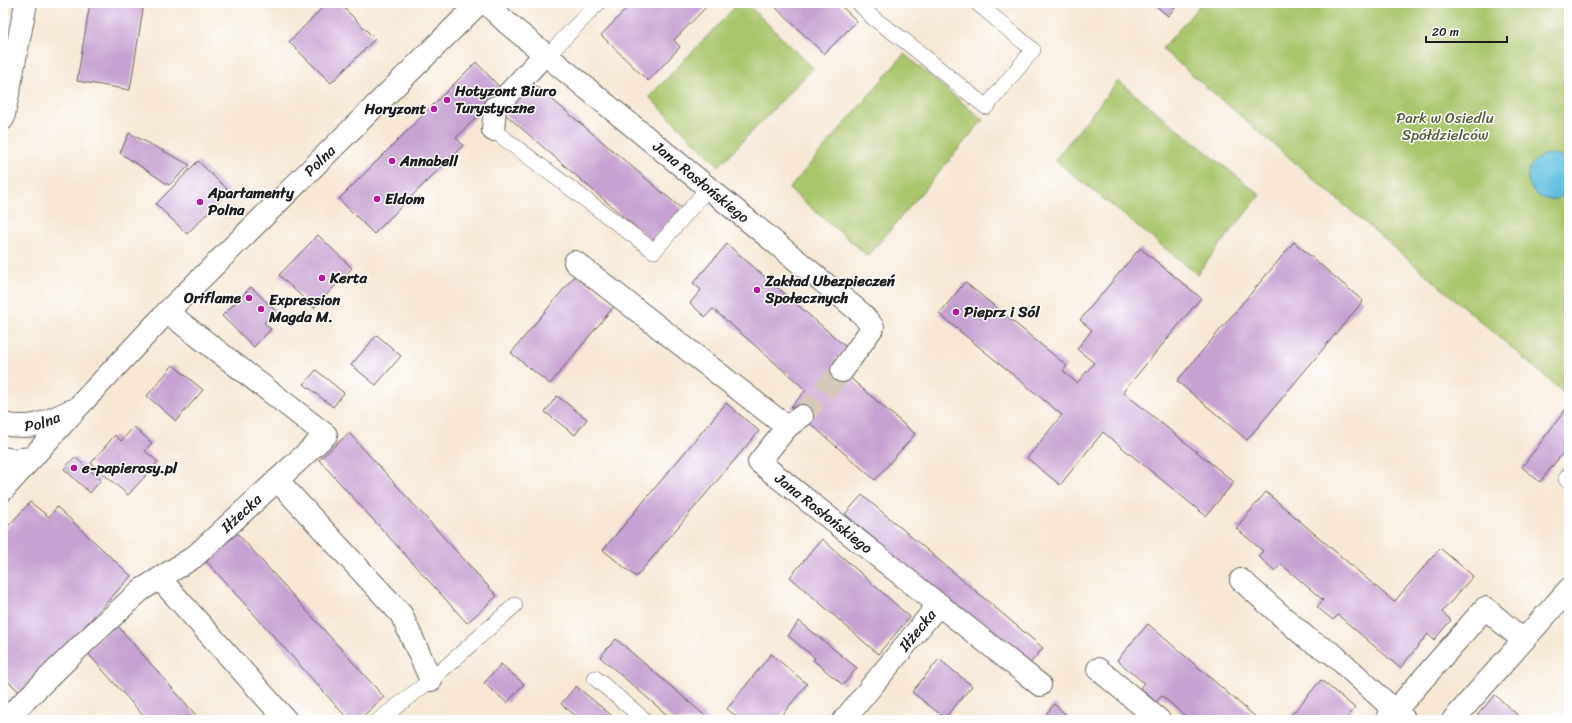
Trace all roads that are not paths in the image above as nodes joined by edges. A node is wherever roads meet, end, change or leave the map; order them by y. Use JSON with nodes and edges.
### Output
{"nodes":[{"id":1,"x":26,"y":3,"type":"edge"},
{"id":2,"x":479,"y":3,"type":"edge"},
{"id":3,"x":486,"y":3,"type":"edge"},
{"id":4,"x":598,"y":3,"type":"edge"},
{"id":5,"x":859,"y":3,"type":"edge"},
{"id":6,"x":977,"y":3,"type":"edge"},
{"id":7,"x":546,"y":55,"type":"junction"},
{"id":8,"x":3,"y":119,"type":"edge"},
{"id":9,"x":493,"y":130,"type":"joint"},
{"id":10,"x":708,"y":188,"type":"junction"},
{"id":11,"x":575,"y":262,"type":"dead end"},
{"id":12,"x":167,"y":312,"type":"junction"},
{"id":13,"x":842,"y":371,"type":"tunnel mouth"},
{"id":14,"x":78,"y":407,"type":"junction"},
{"id":15,"x":3,"y":424,"type":"edge"},
{"id":16,"x":3,"y":458,"type":"edge"},
{"id":17,"x":32,"y":458,"type":"junction"},
{"id":18,"x":277,"y":480,"type":"junction"},
{"id":19,"x":3,"y":490,"type":"edge"},
{"id":20,"x":160,"y":579,"type":"junction"},
{"id":21,"x":1241,"y":580,"type":"dead end"},
{"id":22,"x":1569,"y":589,"type":"edge"},
{"id":23,"x":939,"y":604,"type":"junction"},
{"id":24,"x":515,"y":605,"type":"dead end"},
{"id":25,"x":1523,"y":640,"type":"junction"},
{"id":26,"x":1098,"y":669,"type":"dead end"},
{"id":27,"x":594,"y":678,"type":"dead end"},
{"id":28,"x":430,"y":680,"type":"junction"},
{"id":29,"x":1040,"y":685,"type":"dead end"},
{"id":30,"x":1396,"y":717,"type":"edge"},
{"id":31,"x":5,"y":720,"type":"edge"},
{"id":32,"x":286,"y":720,"type":"edge"},
{"id":33,"x":379,"y":720,"type":"edge"},
{"id":34,"x":645,"y":720,"type":"edge"},
{"id":35,"x":844,"y":720,"type":"edge"},
{"id":36,"x":1160,"y":720,"type":"edge"},
{"id":37,"x":1453,"y":720,"type":"edge"}],
"edges":[{"from":1,"to":8,"type":"street"},
{"from":2,"to":12,"type":"street","name":"Polna"},
{"from":3,"to":7,"type":"street","name":"Jana Rosłońskiego"},
{"from":4,"to":7,"type":"lane"},
{"from":5,"to":6,"type":"lane"},
{"from":7,"to":9,"type":"street"},
{"from":7,"to":10,"type":"street","name":"Jana Rosłońskiego"},
{"from":9,"to":10,"type":"lane"},
{"from":10,"to":13,"type":"street","name":"Jana Rosłońskiego"},
{"from":11,"to":23,"type":"street","name":"Jana Rosłońskiego"},
{"from":12,"to":14,"type":"street","name":"Polna"},
{"from":12,"to":18,"type":"street","name":"Iłżecka"},
{"from":14,"to":15,"type":"street","name":"Polna"},
{"from":14,"to":17,"type":"street","name":"Polna"},
{"from":16,"to":17,"type":"street"},
{"from":17,"to":19,"type":"street","name":"Polna"},
{"from":18,"to":20,"type":"street","name":"Iłżecka"},
{"from":18,"to":28,"type":"street"},
{"from":20,"to":31,"type":"street","name":"Iłżecka"},
{"from":20,"to":32,"type":"street"},
{"from":21,"to":30,"type":"street"},
{"from":22,"to":25,"type":"street"},
{"from":23,"to":29,"type":"street","name":"Iłżecka"},
{"from":23,"to":35,"type":"street","name":"Iłżecka"},
{"from":24,"to":28,"type":"lane"},
{"from":25,"to":30,"type":"street"},
{"from":25,"to":37,"type":"street"},
{"from":26,"to":36,"type":"street"},
{"from":27,"to":34,"type":"lane"},
{"from":28,"to":33,"type":"lane"}]}
